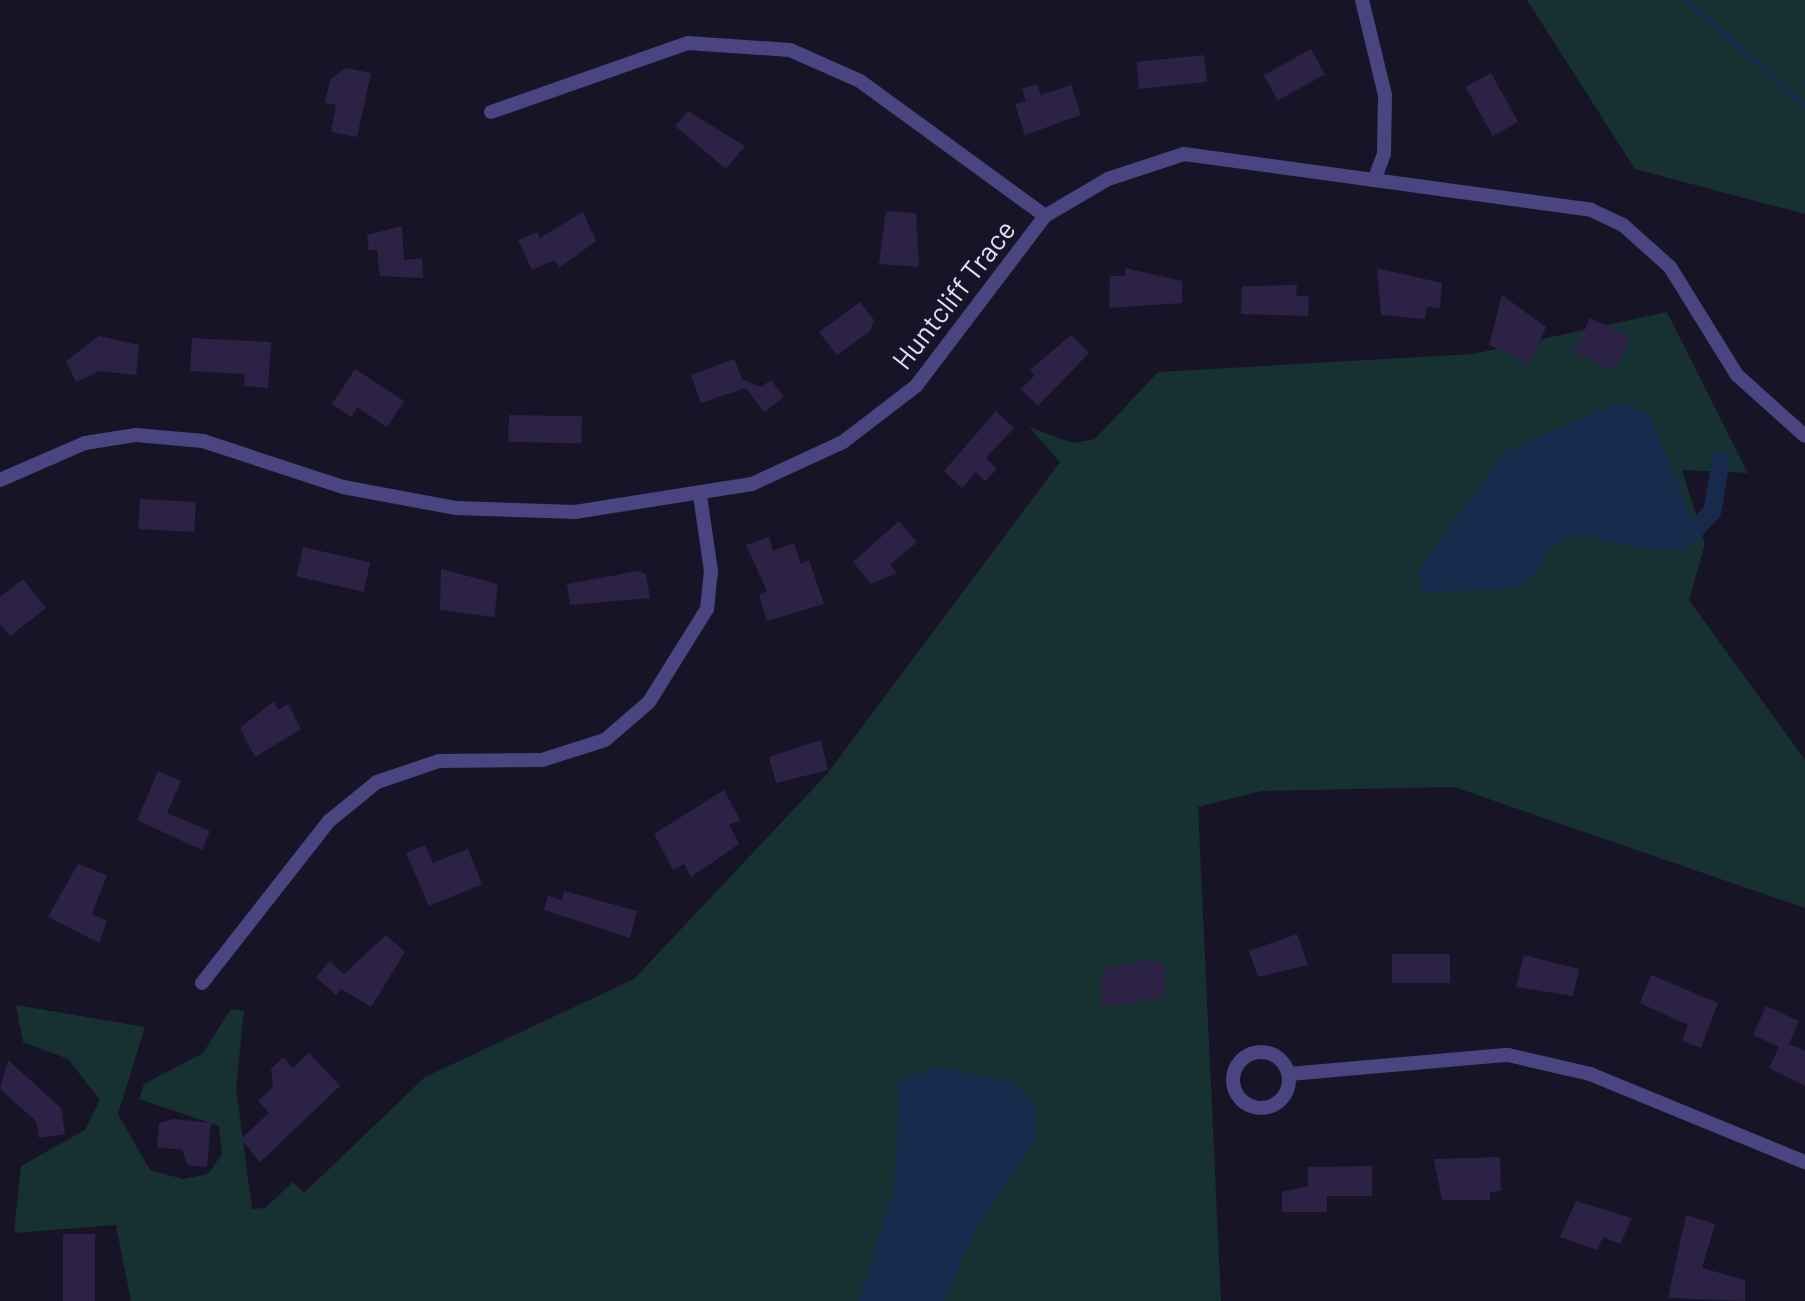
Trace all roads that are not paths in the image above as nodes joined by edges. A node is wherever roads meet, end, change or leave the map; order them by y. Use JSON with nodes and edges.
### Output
{"nodes":[{"id":1,"x":1362,"y":0,"type":"edge"},
{"id":2,"x":491,"y":112,"type":"dead end"},
{"id":3,"x":1374,"y":180,"type":"junction"},
{"id":4,"x":1045,"y":216,"type":"junction"},
{"id":5,"x":1805,"y":436,"type":"edge"},
{"id":6,"x":0,"y":480,"type":"edge"},
{"id":7,"x":700,"y":496,"type":"junction"},
{"id":8,"x":202,"y":983,"type":"dead end"},
{"id":9,"x":1289,"y":1074,"type":"junction"},
{"id":10,"x":1805,"y":1162,"type":"edge"}],
"edges":[{"from":1,"to":3,"type":"street"},
{"from":2,"to":4,"type":"street"},
{"from":3,"to":4,"type":"street","name":"Huntcliff Trace"},
{"from":3,"to":5,"type":"street","name":"Huntcliff Trace"},
{"from":4,"to":7,"type":"street","name":"Huntcliff Trace"},
{"from":6,"to":7,"type":"street","name":"Huntcliff Trace"},
{"from":7,"to":8,"type":"street"},
{"from":9,"to":9,"type":"street"},
{"from":9,"to":10,"type":"street"}]}
